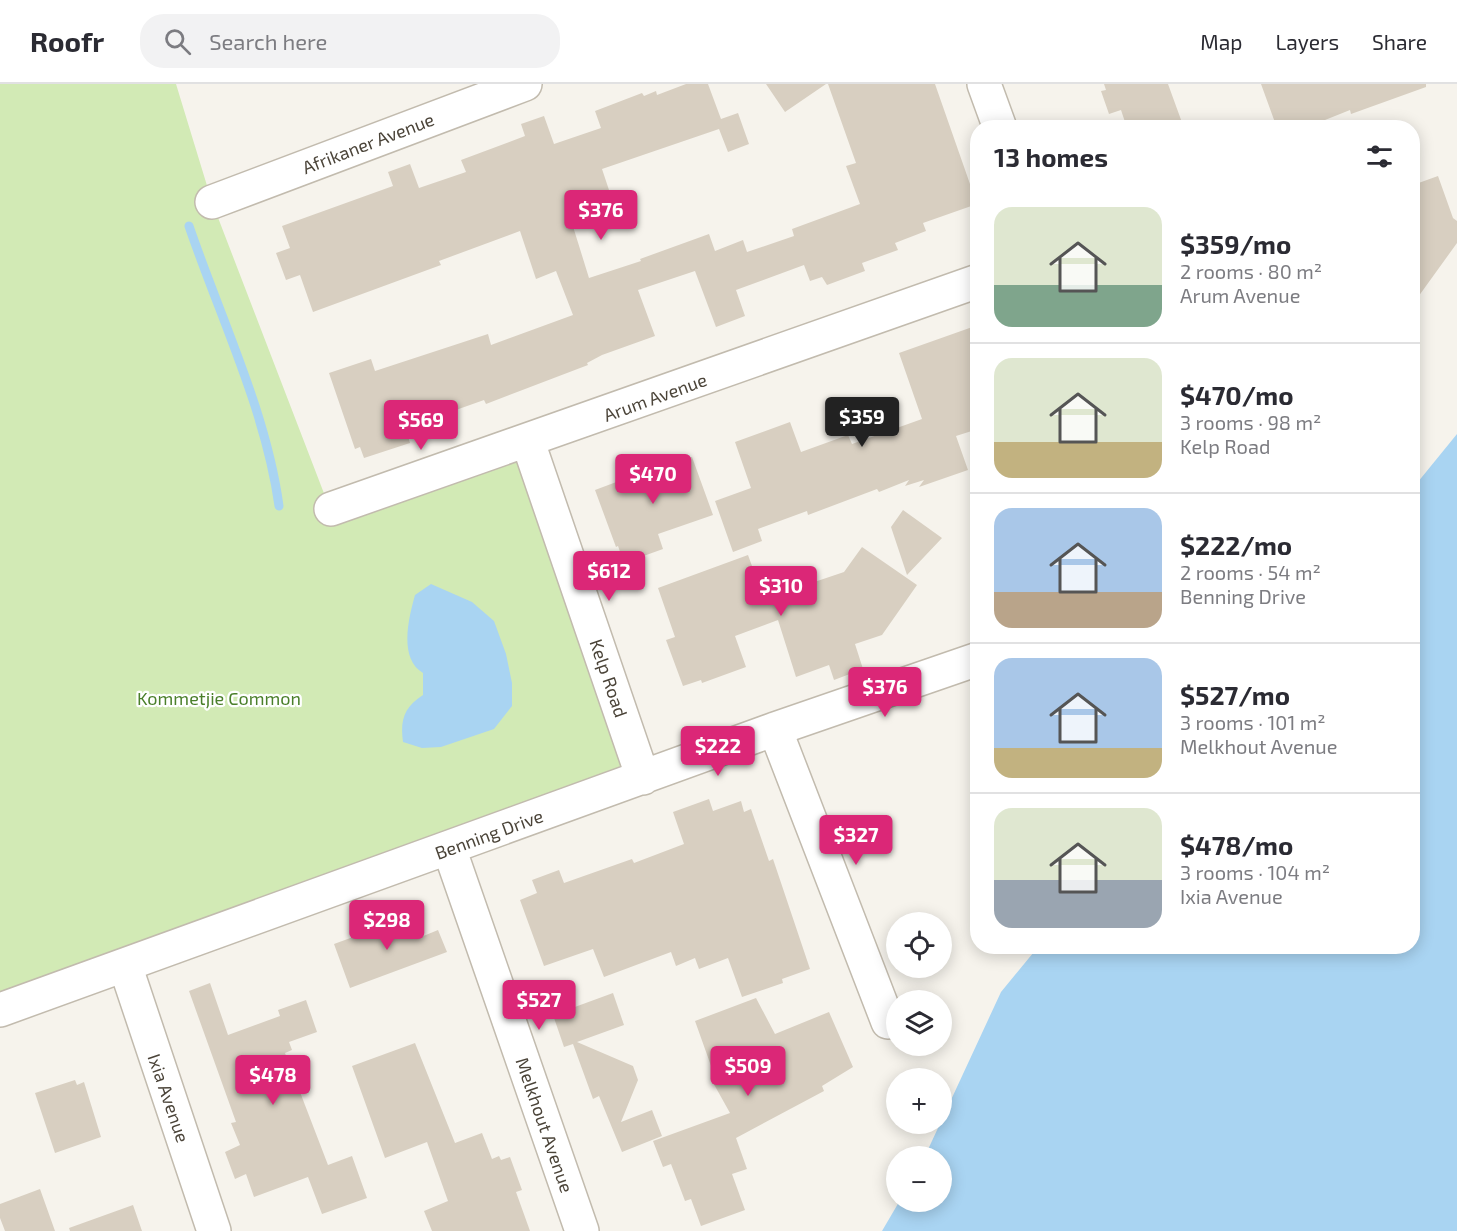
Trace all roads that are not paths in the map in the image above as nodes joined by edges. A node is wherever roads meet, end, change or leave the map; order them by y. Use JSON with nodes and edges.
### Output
{"nodes":[{"id":1,"x":525,"y":84,"type":"edge"},
{"id":2,"x":984,"y":84,"type":"edge"},
{"id":3,"x":997,"y":120,"type":"edge"},
{"id":4,"x":212,"y":202,"type":"dead end"},
{"id":5,"x":970,"y":284,"type":"edge"},
{"id":6,"x":528,"y":442,"type":"junction"},
{"id":7,"x":331,"y":509,"type":"dead end"},
{"id":8,"x":970,"y":661,"type":"edge"},
{"id":9,"x":775,"y":729,"type":"junction"},
{"id":10,"x":643,"y":778,"type":"junction"},
{"id":11,"x":449,"y":848,"type":"junction"},
{"id":12,"x":124,"y":965,"type":"junction"},
{"id":13,"x":0,"y":1010,"type":"edge"},
{"id":14,"x":886,"y":1017,"type":"edge"},
{"id":15,"x":214,"y":1231,"type":"edge"},
{"id":16,"x":582,"y":1231,"type":"edge"}],
"edges":[{"from":1,"to":4,"type":"street","name":"Afrikaner Avenue"},
{"from":2,"to":3,"type":"street"},
{"from":5,"to":6,"type":"street","name":"Arum Avenue"},
{"from":6,"to":7,"type":"street","name":"Arum Avenue"},
{"from":6,"to":10,"type":"street","name":"Kelp Road"},
{"from":8,"to":9,"type":"street","name":"Benning Drive"},
{"from":9,"to":10,"type":"street","name":"Benning Drive"},
{"from":9,"to":14,"type":"street"},
{"from":10,"to":11,"type":"street","name":"Benning Drive"},
{"from":11,"to":12,"type":"street","name":"Benning Drive"},
{"from":11,"to":16,"type":"street","name":"Melkhout Avenue"},
{"from":12,"to":13,"type":"street","name":"Benning Drive"},
{"from":12,"to":15,"type":"street","name":"Ixia Avenue"}]}
